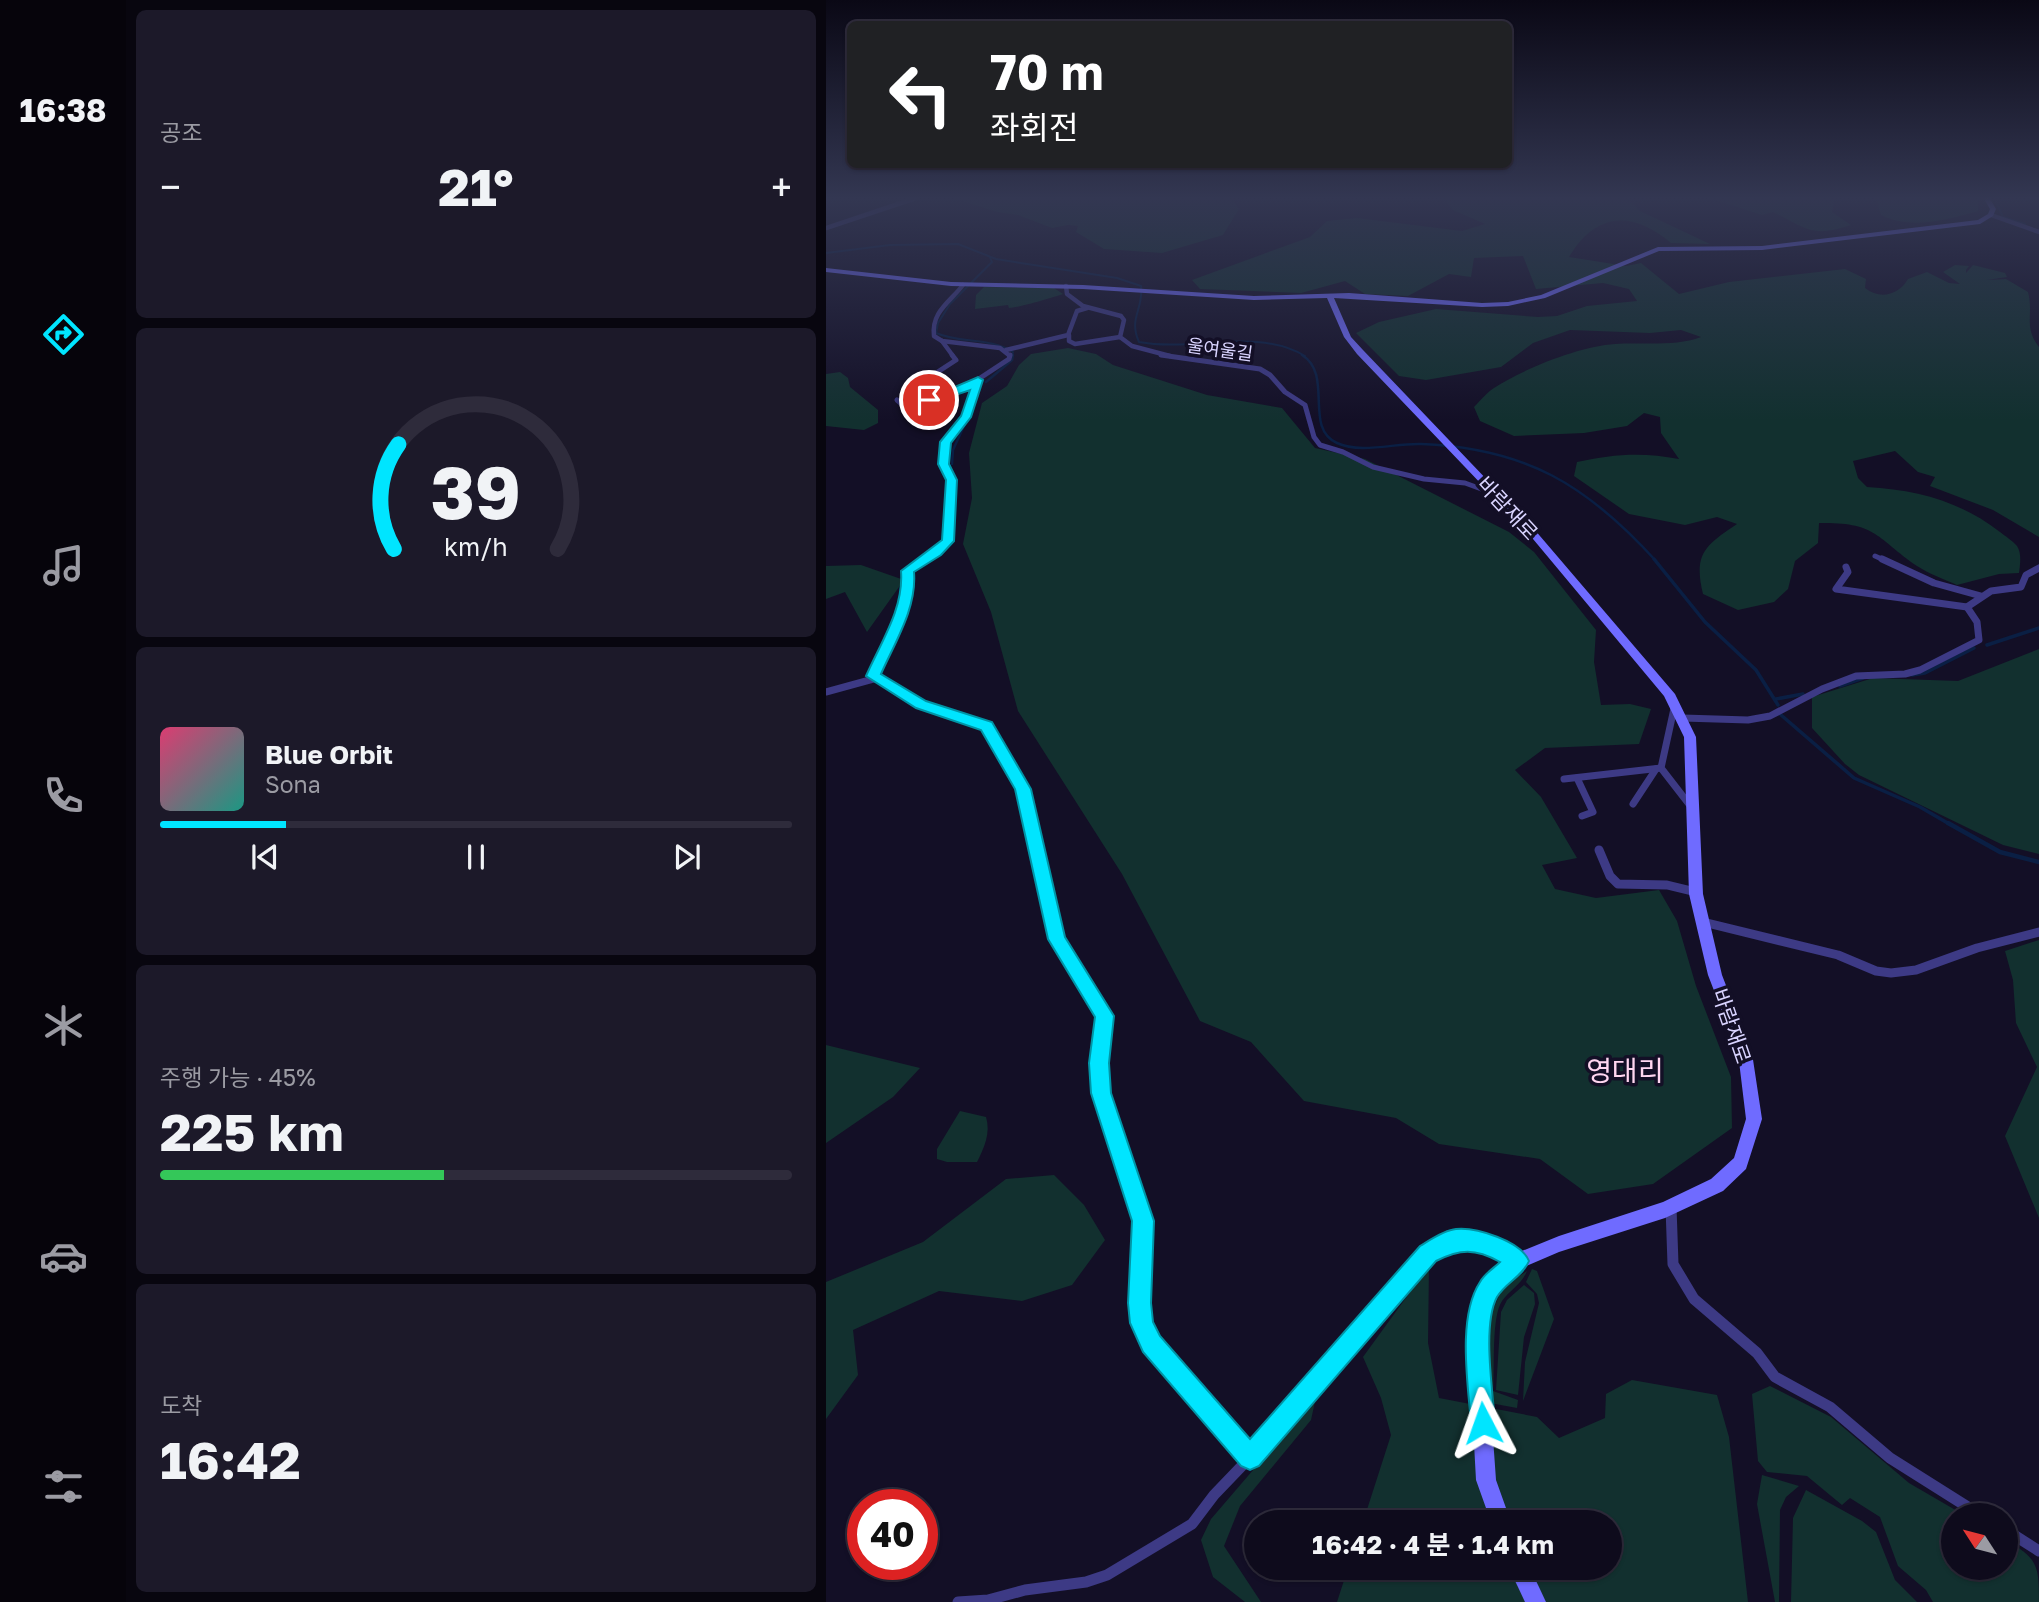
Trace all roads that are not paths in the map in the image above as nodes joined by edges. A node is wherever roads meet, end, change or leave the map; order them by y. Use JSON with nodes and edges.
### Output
{"nodes":[{"id":1,"x":843,"y":272,"type":"edge"},
{"id":2,"x":1602,"y":272,"type":"edge"},
{"id":3,"x":969,"y":285,"type":"junction"},
{"id":4,"x":1066,"y":286,"type":"junction"},
{"id":5,"x":1330,"y":296,"type":"junction"},
{"id":6,"x":1087,"y":307,"type":"junction"},
{"id":7,"x":1069,"y":335,"type":"junction"},
{"id":8,"x":1121,"y":337,"type":"junction"},
{"id":9,"x":942,"y":341,"type":"junction"},
{"id":10,"x":1006,"y":350,"type":"junction"},
{"id":11,"x":933,"y":375,"type":"dead end"},
{"id":12,"x":978,"y":380,"type":"junction"},
{"id":13,"x":897,"y":400,"type":"dead end"},
{"id":14,"x":1494,"y":494,"type":"junction"},
{"id":15,"x":1875,"y":556,"type":"dead end"},
{"id":16,"x":1846,"y":567,"type":"dead end"},
{"id":17,"x":2039,"y":568,"type":"edge"},
{"id":18,"x":1981,"y":596,"type":"junction"},
{"id":19,"x":1967,"y":607,"type":"junction"},
{"id":20,"x":877,"y":678,"type":"junction"},
{"id":21,"x":826,"y":692,"type":"edge"},
{"id":22,"x":1675,"y":704,"type":"junction"},
{"id":23,"x":1683,"y":718,"type":"junction"},
{"id":24,"x":1659,"y":769,"type":"junction"},
{"id":25,"x":1577,"y":778,"type":"junction"},
{"id":26,"x":1564,"y":779,"type":"dead end"},
{"id":27,"x":1633,"y":804,"type":"dead end"},
{"id":28,"x":1693,"y":810,"type":"junction"},
{"id":29,"x":1581,"y":816,"type":"dead end"},
{"id":30,"x":1600,"y":850,"type":"dead end"},
{"id":31,"x":1696,"y":892,"type":"junction"},
{"id":32,"x":1703,"y":922,"type":"junction"},
{"id":33,"x":2039,"y":932,"type":"edge"},
{"id":34,"x":1671,"y":1207,"type":"junction"},
{"id":35,"x":1518,"y":1261,"type":"junction"},
{"id":36,"x":1250,"y":1458,"type":"junction"},
{"id":37,"x":1961,"y":1503,"type":"edge"},
{"id":38,"x":1497,"y":1510,"type":"edge"},
{"id":39,"x":2018,"y":1538,"type":"edge"},
{"id":40,"x":2039,"y":1551,"type":"edge"},
{"id":41,"x":1525,"y":1580,"type":"edge"},
{"id":42,"x":958,"y":1602,"type":"edge"},
{"id":43,"x":1536,"y":1602,"type":"edge"}],
"edges":[{"from":1,"to":3,"type":"main road"},
{"from":2,"to":5,"type":"main road"},
{"from":3,"to":4,"type":"main road"},
{"from":3,"to":9,"type":"street"},
{"from":4,"to":5,"type":"main road"},
{"from":4,"to":6,"type":"street"},
{"from":5,"to":14,"type":"main road","name":"바람재로"},
{"from":6,"to":7,"type":"street"},
{"from":6,"to":8,"type":"street"},
{"from":7,"to":8,"type":"street"},
{"from":7,"to":10,"type":"street"},
{"from":8,"to":14,"type":"street","name":"울여울길"},
{"from":9,"to":10,"type":"street"},
{"from":9,"to":11,"type":"street"},
{"from":10,"to":12,"type":"street"},
{"from":12,"to":13,"type":"street"},
{"from":12,"to":20,"type":"street"},
{"from":14,"to":22,"type":"main road","name":"바람재로"},
{"from":15,"to":18,"type":"street"},
{"from":16,"to":19,"type":"street"},
{"from":17,"to":18,"type":"street"},
{"from":18,"to":19,"type":"street"},
{"from":19,"to":23,"type":"street"},
{"from":20,"to":21,"type":"street"},
{"from":20,"to":36,"type":"street"},
{"from":22,"to":23,"type":"main road","name":"바람재로"},
{"from":22,"to":24,"type":"street"},
{"from":23,"to":28,"type":"main road","name":"바람재로"},
{"from":24,"to":25,"type":"street"},
{"from":24,"to":27,"type":"street"},
{"from":24,"to":28,"type":"street"},
{"from":25,"to":26,"type":"street"},
{"from":25,"to":29,"type":"street"},
{"from":28,"to":31,"type":"main road","name":"바람재로"},
{"from":30,"to":31,"type":"street"},
{"from":31,"to":32,"type":"main road","name":"바람재로"},
{"from":32,"to":33,"type":"street"},
{"from":32,"to":34,"type":"main road","name":"바람재로"},
{"from":34,"to":35,"type":"main road","name":"바람재로"},
{"from":34,"to":37,"type":"street"},
{"from":35,"to":36,"type":"street"},
{"from":35,"to":38,"type":"main road","name":"바람재로"},
{"from":36,"to":42,"type":"street"},
{"from":39,"to":40,"type":"street"},
{"from":41,"to":43,"type":"main road"}]}
